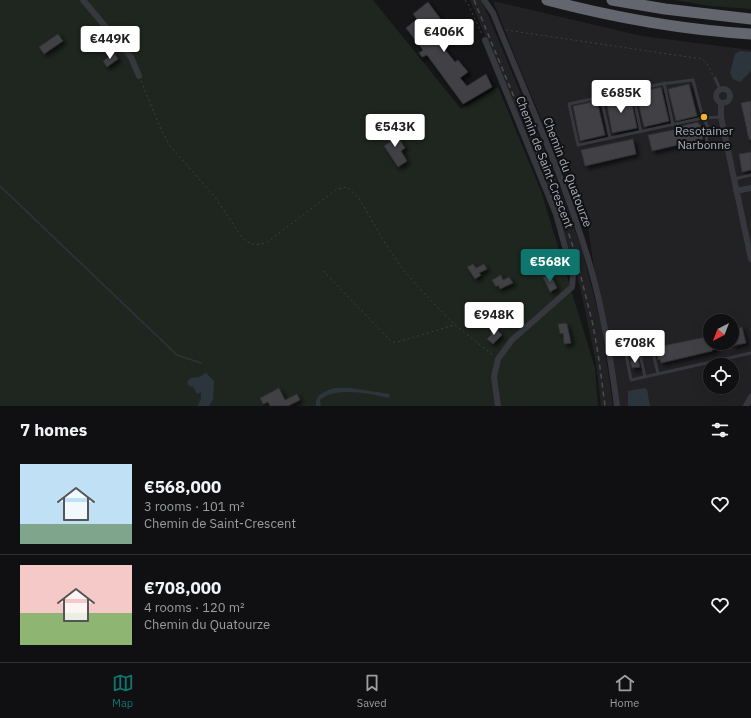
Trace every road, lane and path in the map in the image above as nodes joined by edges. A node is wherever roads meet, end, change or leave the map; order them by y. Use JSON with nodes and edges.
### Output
{"nodes":[{"id":1,"x":83,"y":0,"type":"edge"},
{"id":2,"x":464,"y":0,"type":"edge"},
{"id":3,"x":484,"y":0,"type":"edge"},
{"id":4,"x":546,"y":0,"type":"edge"},
{"id":5,"x":612,"y":0,"type":"edge"},
{"id":6,"x":751,"y":19,"type":"edge"},
{"id":7,"x":500,"y":30,"type":"junction"},
{"id":8,"x":738,"y":33,"type":"junction"},
{"id":9,"x":751,"y":34,"type":"edge"},
{"id":10,"x":751,"y":37,"type":"edge"},
{"id":11,"x":485,"y":40,"type":"joint"},
{"id":12,"x":139,"y":76,"type":"joint"},
{"id":13,"x":715,"y":78,"type":"joint"},
{"id":14,"x":664,"y":83,"type":"junction"},
{"id":15,"x":720,"y":89,"type":"junction"},
{"id":16,"x":632,"y":90,"type":"junction"},
{"id":17,"x":601,"y":97,"type":"junction"},
{"id":18,"x":721,"y":103,"type":"junction"},
{"id":19,"x":721,"y":117,"type":"junction"},
{"id":20,"x":703,"y":118,"type":"junction"},
{"id":21,"x":673,"y":125,"type":"junction"},
{"id":22,"x":723,"y":129,"type":"junction"},
{"id":23,"x":709,"y":131,"type":"junction"},
{"id":24,"x":641,"y":132,"type":"junction"},
{"id":25,"x":610,"y":138,"type":"junction"},
{"id":26,"x":727,"y":147,"type":"junction"},
{"id":27,"x":751,"y":175,"type":"edge"},
{"id":28,"x":734,"y":179,"type":"junction"},
{"id":29,"x":751,"y":188,"type":"edge"},
{"id":30,"x":736,"y":191,"type":"junction"},
{"id":31,"x":751,"y":259,"type":"edge"},
{"id":32,"x":323,"y":271,"type":"dead end"},
{"id":33,"x":455,"y":325,"type":"junction"},
{"id":34,"x":652,"y":348,"type":"dead end"},
{"id":35,"x":639,"y":350,"type":"dead end"},
{"id":36,"x":751,"y":353,"type":"edge"},
{"id":37,"x":626,"y":354,"type":"dead end"},
{"id":38,"x":498,"y":359,"type":"junction"},
{"id":39,"x":658,"y":374,"type":"junction"},
{"id":40,"x":645,"y":377,"type":"junction"},
{"id":41,"x":751,"y":397,"type":"edge"},
{"id":42,"x":498,"y":406,"type":"edge"},
{"id":43,"x":617,"y":406,"type":"edge"},
{"id":44,"x":746,"y":406,"type":"edge"}],
"edges":[{"from":1,"to":12,"type":"street"},
{"from":2,"to":11,"type":"path"},
{"from":3,"to":7,"type":"street","name":"Chemin du Quatourze"},
{"from":4,"to":8,"type":"highway"},
{"from":5,"to":6,"type":"highway"},
{"from":7,"to":13,"type":"path"},
{"from":7,"to":43,"type":"street","name":"Chemin du Quatourze"},
{"from":8,"to":9,"type":"highway"},
{"from":8,"to":10,"type":"highway"},
{"from":11,"to":38,"type":"street","name":"Chemin de Saint-Crescent"},
{"from":12,"to":33,"type":"path"},
{"from":13,"to":15,"type":"lane"},
{"from":14,"to":16,"type":"lane"},
{"from":14,"to":20,"type":"lane"},
{"from":14,"to":21,"type":"lane"},
{"from":15,"to":18,"type":"street"},
{"from":15,"to":18,"type":"street"},
{"from":16,"to":17,"type":"lane"},
{"from":16,"to":24,"type":"lane"},
{"from":17,"to":25,"type":"lane"},
{"from":17,"to":25,"type":"lane"},
{"from":18,"to":19,"type":"street"},
{"from":19,"to":20,"type":"lane"},
{"from":19,"to":22,"type":"street"},
{"from":20,"to":21,"type":"lane"},
{"from":20,"to":23,"type":"lane"},
{"from":21,"to":24,"type":"lane"},
{"from":22,"to":23,"type":"lane"},
{"from":22,"to":26,"type":"street"},
{"from":23,"to":26,"type":"lane"},
{"from":24,"to":25,"type":"lane"},
{"from":26,"to":28,"type":"street"},
{"from":27,"to":28,"type":"lane"},
{"from":28,"to":30,"type":"street"},
{"from":29,"to":30,"type":"street"},
{"from":30,"to":31,"type":"street"},
{"from":32,"to":33,"type":"path"},
{"from":33,"to":38,"type":"path"},
{"from":34,"to":39,"type":"lane"},
{"from":35,"to":40,"type":"lane"},
{"from":36,"to":39,"type":"lane"},
{"from":37,"to":40,"type":"lane"},
{"from":38,"to":42,"type":"street","name":"Chemin de Saint-Crescent"},
{"from":39,"to":40,"type":"lane"},
{"from":41,"to":44,"type":"street"}]}
